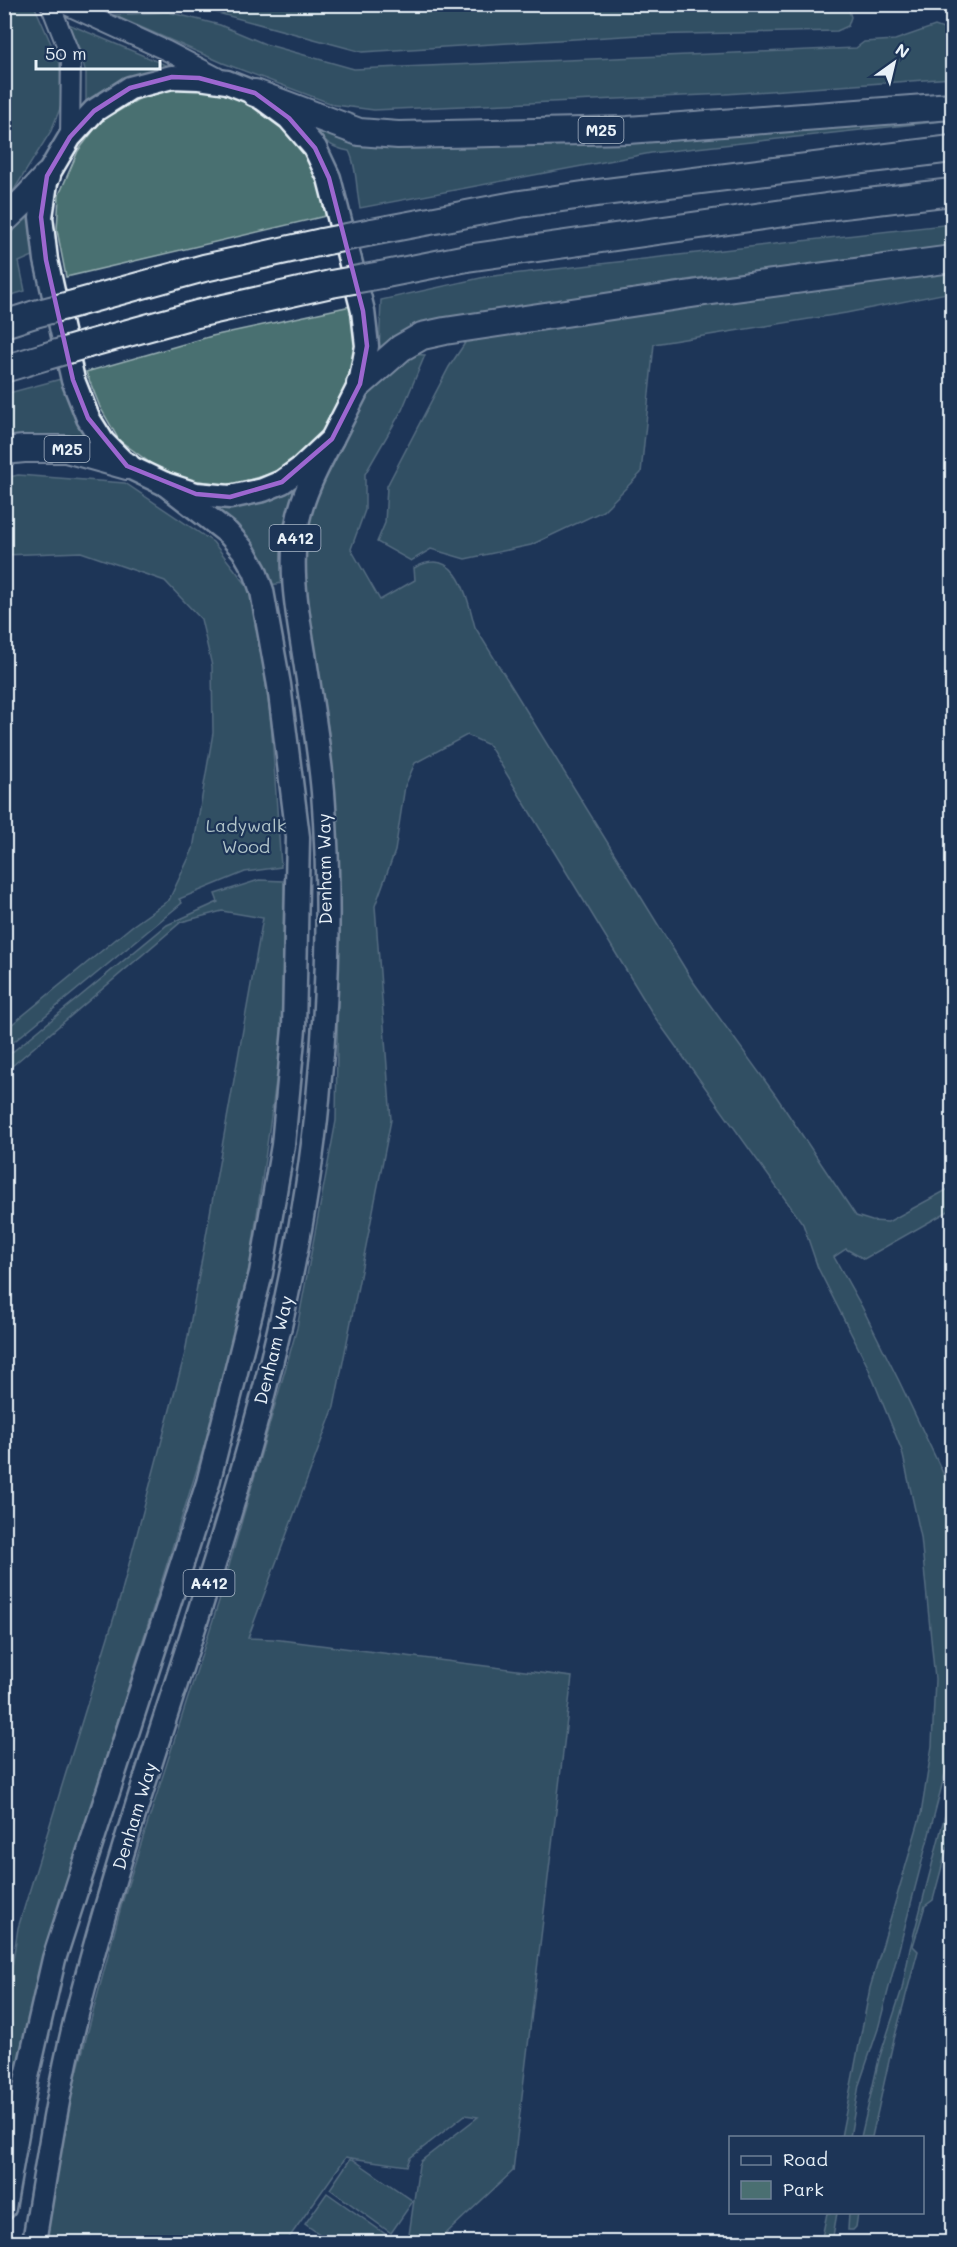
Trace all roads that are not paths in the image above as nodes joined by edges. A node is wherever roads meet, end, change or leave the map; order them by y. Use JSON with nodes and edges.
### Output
{"nodes":[{"id":1,"x":50,"y":4,"type":"edge"},
{"id":2,"x":64,"y":4,"type":"edge"},
{"id":3,"x":227,"y":82,"type":"junction"},
{"id":4,"x":255,"y":93,"type":"junction"},
{"id":5,"x":952,"y":106,"type":"edge"},
{"id":6,"x":70,"y":137,"type":"junction"},
{"id":7,"x":952,"y":149,"type":"edge"},
{"id":8,"x":47,"y":176,"type":"junction"},
{"id":9,"x":952,"y":192,"type":"edge"},
{"id":10,"x":4,"y":220,"type":"edge"},
{"id":11,"x":952,"y":259,"type":"edge"},
{"id":12,"x":4,"y":324,"type":"edge"},
{"id":13,"x":4,"y":369,"type":"edge"},
{"id":14,"x":360,"y":384,"type":"junction"},
{"id":15,"x":332,"y":439,"type":"junction"},
{"id":16,"x":4,"y":451,"type":"edge"},
{"id":17,"x":127,"y":466,"type":"junction"},
{"id":18,"x":165,"y":484,"type":"junction"},
{"id":19,"x":4,"y":2208,"type":"edge"},
{"id":20,"x":34,"y":2242,"type":"edge"}],
"edges":[{"from":1,"to":6,"type":"street"},
{"from":2,"to":3,"type":"street"},
{"from":3,"to":4,"type":"main road","name":"Denham Way"},
{"from":3,"to":6,"type":"main road","name":"Denham Way"},
{"from":4,"to":5,"type":"highway","number":"M25"},
{"from":4,"to":14,"type":"main road","name":"Denham Way"},
{"from":6,"to":8,"type":"main road","name":"Denham Way"},
{"from":7,"to":12,"type":"highway","bridge":true},
{"from":8,"to":10,"type":"highway"},
{"from":8,"to":17,"type":"main road"},
{"from":9,"to":13,"type":"highway","bridge":true},
{"from":11,"to":14,"type":"highway"},
{"from":14,"to":15,"type":"main road","name":"Denham Way"},
{"from":15,"to":18,"type":"main road"},
{"from":15,"to":20,"type":"main road","name":"Denham Way","number":"A412"},
{"from":16,"to":17,"type":"highway","number":"M25"},
{"from":17,"to":18,"type":"main road"},
{"from":18,"to":19,"type":"main road","name":"Denham Way","number":"A412"}]}
